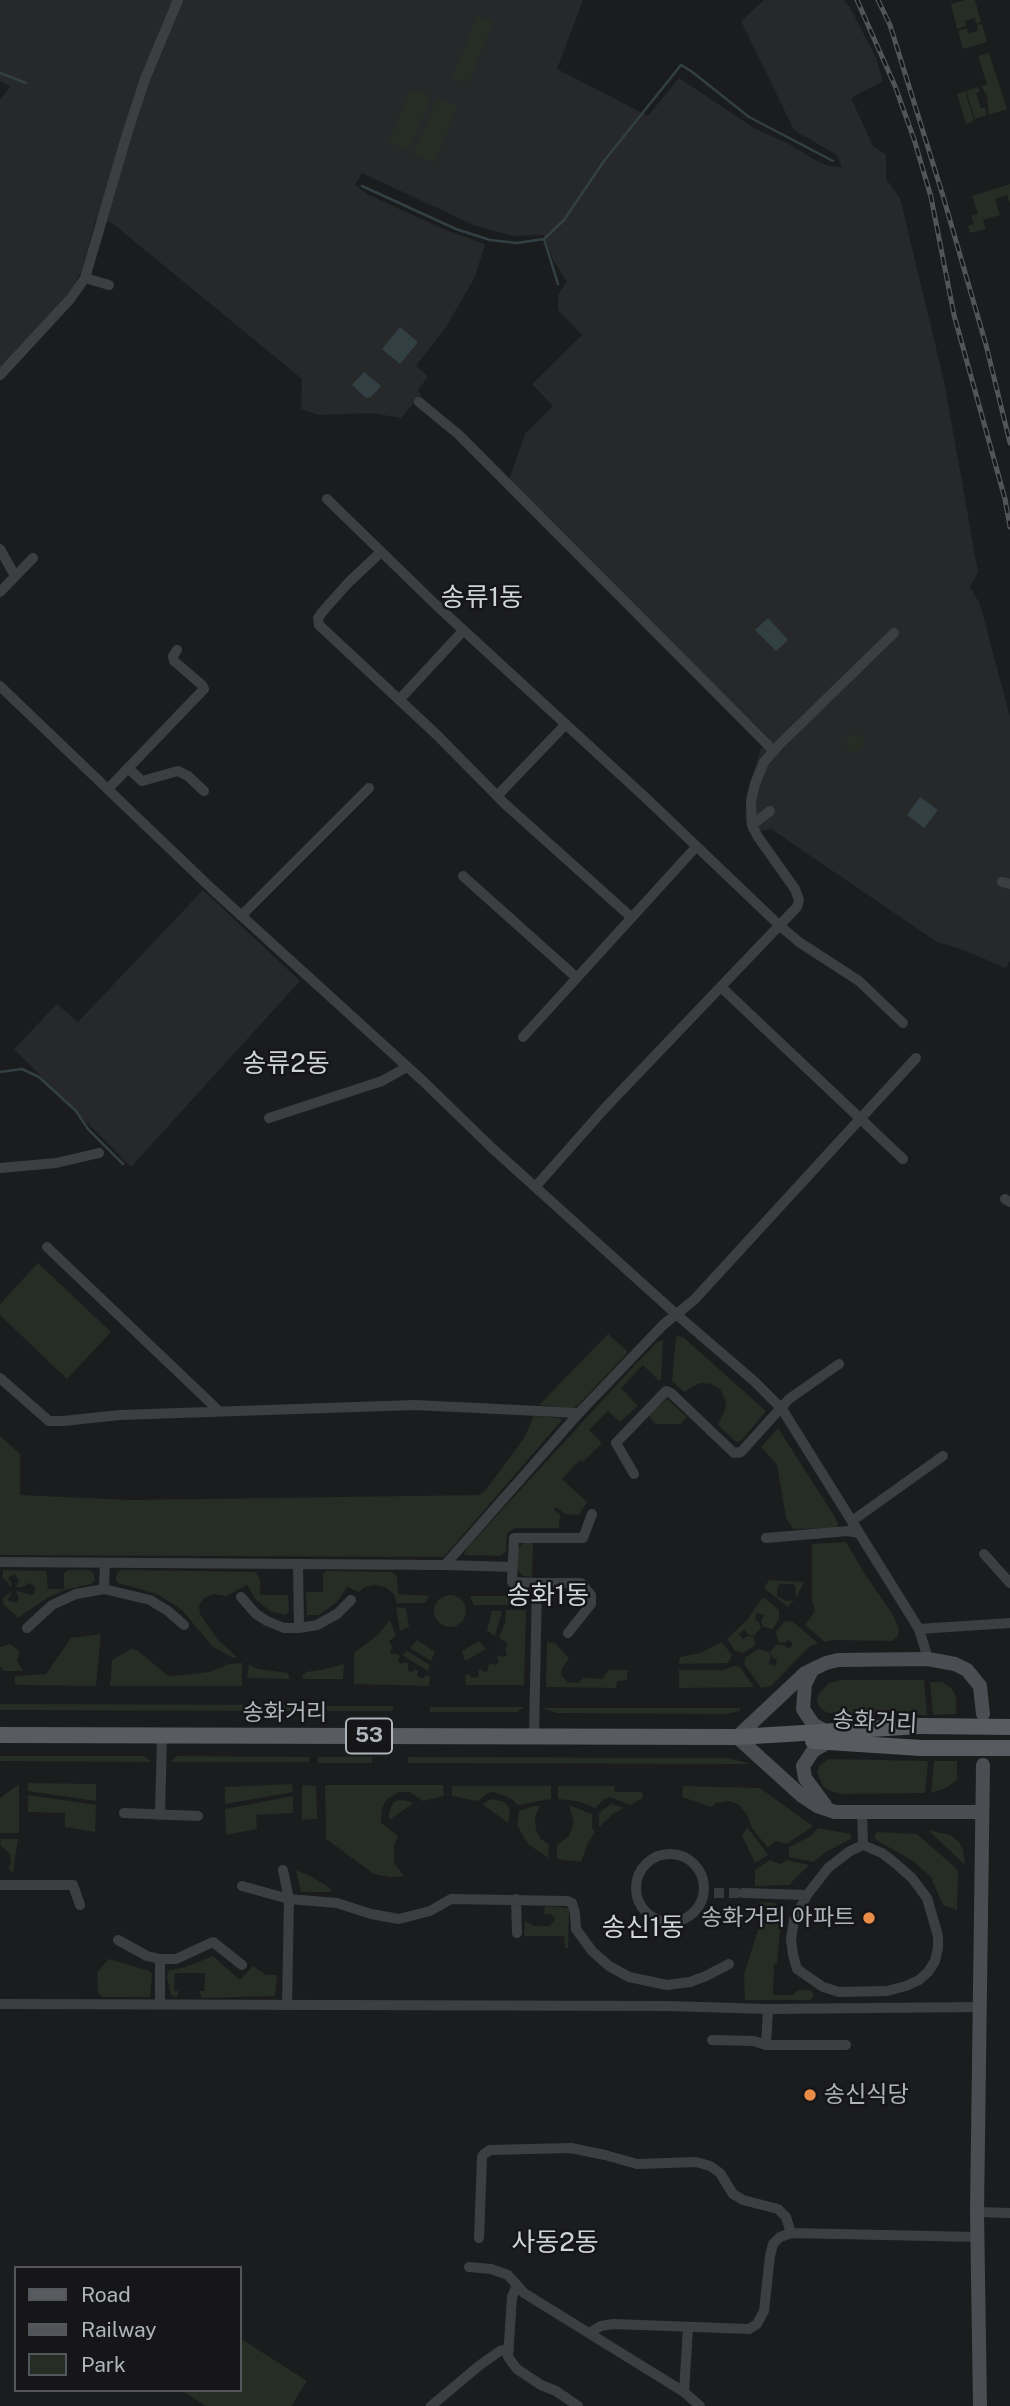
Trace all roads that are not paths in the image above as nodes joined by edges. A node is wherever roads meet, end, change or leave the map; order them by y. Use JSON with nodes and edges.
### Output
{"nodes":[{"id":1,"x":178,"y":0,"type":"edge"},
{"id":2,"x":85,"y":278,"type":"junction"},
{"id":3,"x":109,"y":285,"type":"dead end"},
{"id":4,"x":3,"y":377,"type":"edge"},
{"id":5,"x":419,"y":402,"type":"dead end"},
{"id":6,"x":327,"y":499,"type":"dead end"},
{"id":7,"x":0,"y":549,"type":"edge"},
{"id":8,"x":381,"y":552,"type":"junction"},
{"id":9,"x":33,"y":558,"type":"dead end"},
{"id":10,"x":15,"y":576,"type":"junction"},
{"id":11,"x":0,"y":592,"type":"edge"},
{"id":12,"x":463,"y":631,"type":"junction"},
{"id":13,"x":894,"y":634,"type":"dead end"},
{"id":14,"x":177,"y":650,"type":"dead end"},
{"id":15,"x":0,"y":686,"type":"edge"},
{"id":16,"x":399,"y":700,"type":"junction"},
{"id":17,"x":565,"y":725,"type":"junction"},
{"id":18,"x":774,"y":751,"type":"junction"},
{"id":19,"x":128,"y":768,"type":"junction"},
{"id":20,"x":369,"y":788,"type":"dead end"},
{"id":21,"x":108,"y":789,"type":"junction"},
{"id":22,"x":204,"y":791,"type":"dead end"},
{"id":23,"x":497,"y":796,"type":"junction"},
{"id":24,"x":770,"y":811,"type":"dead end"},
{"id":25,"x":752,"y":825,"type":"junction"},
{"id":26,"x":696,"y":847,"type":"junction"},
{"id":27,"x":463,"y":876,"type":"dead end"},
{"id":28,"x":241,"y":916,"type":"junction"},
{"id":29,"x":631,"y":917,"type":"junction"},
{"id":30,"x":780,"y":926,"type":"junction"},
{"id":31,"x":577,"y":978,"type":"junction"},
{"id":32,"x":722,"y":987,"type":"junction"},
{"id":33,"x":903,"y":1023,"type":"dead end"},
{"id":34,"x":523,"y":1037,"type":"dead end"},
{"id":35,"x":916,"y":1058,"type":"dead end"},
{"id":36,"x":407,"y":1067,"type":"junction"},
{"id":37,"x":269,"y":1118,"type":"dead end"},
{"id":38,"x":861,"y":1118,"type":"junction"},
{"id":39,"x":492,"y":1147,"type":"junction"},
{"id":40,"x":99,"y":1153,"type":"dead end"},
{"id":41,"x":483,"y":1157,"type":"dead end"},
{"id":42,"x":903,"y":1159,"type":"dead end"},
{"id":43,"x":0,"y":1168,"type":"edge"},
{"id":44,"x":536,"y":1186,"type":"junction"},
{"id":45,"x":47,"y":1247,"type":"dead end"},
{"id":46,"x":676,"y":1314,"type":"junction"},
{"id":47,"x":839,"y":1364,"type":"dead end"},
{"id":48,"x":0,"y":1378,"type":"edge"},
{"id":49,"x":782,"y":1409,"type":"junction"},
{"id":50,"x":219,"y":1411,"type":"junction"},
{"id":51,"x":579,"y":1413,"type":"junction"},
{"id":52,"x":943,"y":1456,"type":"dead end"},
{"id":53,"x":634,"y":1474,"type":"dead end"},
{"id":54,"x":592,"y":1514,"type":"dead end"},
{"id":55,"x":852,"y":1521,"type":"junction"},
{"id":56,"x":859,"y":1533,"type":"junction"},
{"id":57,"x":766,"y":1538,"type":"dead end"},
{"id":58,"x":984,"y":1554,"type":"dead end"},
{"id":59,"x":0,"y":1562,"type":"edge"},
{"id":60,"x":57,"y":1563,"type":"junction"},
{"id":61,"x":105,"y":1563,"type":"junction"},
{"id":62,"x":298,"y":1565,"type":"junction"},
{"id":63,"x":445,"y":1565,"type":"junction"},
{"id":64,"x":513,"y":1567,"type":"junction"},
{"id":65,"x":57,"y":1576,"type":"dead end"},
{"id":66,"x":537,"y":1583,"type":"junction"},
{"id":67,"x":1010,"y":1583,"type":"edge"},
{"id":68,"x":104,"y":1589,"type":"junction"},
{"id":69,"x":241,"y":1597,"type":"dead end"},
{"id":70,"x":351,"y":1600,"type":"dead end"},
{"id":71,"x":1010,"y":1623,"type":"edge"},
{"id":72,"x":184,"y":1625,"type":"dead end"},
{"id":73,"x":27,"y":1628,"type":"dead end"},
{"id":74,"x":299,"y":1628,"type":"junction"},
{"id":75,"x":919,"y":1629,"type":"junction"},
{"id":76,"x":568,"y":1633,"type":"dead end"},
{"id":77,"x":928,"y":1659,"type":"junction"},
{"id":78,"x":812,"y":1669,"type":"junction"},
{"id":79,"x":983,"y":1714,"type":"dead end"},
{"id":80,"x":1010,"y":1727,"type":"edge"},
{"id":81,"x":0,"y":1735,"type":"edge"},
{"id":82,"x":162,"y":1735,"type":"junction"},
{"id":83,"x":534,"y":1736,"type":"junction"},
{"id":84,"x":737,"y":1737,"type":"junction"},
{"id":85,"x":827,"y":1737,"type":"junction"},
{"id":86,"x":1010,"y":1748,"type":"edge"},
{"id":87,"x":983,"y":1765,"type":"dead end"},
{"id":88,"x":862,"y":1811,"type":"junction"},
{"id":89,"x":835,"y":1812,"type":"junction"},
{"id":90,"x":982,"y":1812,"type":"junction"},
{"id":91,"x":124,"y":1813,"type":"dead end"},
{"id":92,"x":160,"y":1815,"type":"junction"},
{"id":93,"x":198,"y":1816,"type":"dead end"},
{"id":94,"x":863,"y":1845,"type":"junction"},
{"id":95,"x":282,"y":1870,"type":"dead end"},
{"id":96,"x":0,"y":1885,"type":"edge"},
{"id":97,"x":242,"y":1886,"type":"dead end"},
{"id":98,"x":709,"y":1893,"type":"joint"},
{"id":99,"x":743,"y":1894,"type":"tunnel mouth"},
{"id":100,"x":807,"y":1895,"type":"junction"},
{"id":101,"x":289,"y":1899,"type":"junction"},
{"id":102,"x":516,"y":1899,"type":"junction"},
{"id":103,"x":80,"y":1905,"type":"dead end"},
{"id":104,"x":517,"y":1933,"type":"dead end"},
{"id":105,"x":118,"y":1940,"type":"dead end"},
{"id":106,"x":160,"y":1959,"type":"junction"},
{"id":107,"x":729,"y":1964,"type":"dead end"},
{"id":108,"x":242,"y":1965,"type":"dead end"},
{"id":109,"x":667,"y":1985,"type":"junction"},
{"id":110,"x":862,"y":1992,"type":"junction"},
{"id":111,"x":0,"y":2004,"type":"edge"},
{"id":112,"x":160,"y":2004,"type":"junction"},
{"id":113,"x":287,"y":2005,"type":"junction"},
{"id":114,"x":667,"y":2006,"type":"junction"},
{"id":115,"x":980,"y":2007,"type":"junction"},
{"id":116,"x":768,"y":2009,"type":"junction"},
{"id":117,"x":860,"y":2009,"type":"junction"},
{"id":118,"x":712,"y":2040,"type":"dead end"},
{"id":119,"x":766,"y":2045,"type":"junction"},
{"id":120,"x":846,"y":2045,"type":"dead end"},
{"id":121,"x":977,"y":2212,"type":"junction"},
{"id":122,"x":1010,"y":2213,"type":"edge"},
{"id":123,"x":791,"y":2233,"type":"junction"},
{"id":124,"x":977,"y":2237,"type":"junction"},
{"id":125,"x":479,"y":2238,"type":"dead end"},
{"id":126,"x":469,"y":2267,"type":"dead end"},
{"id":127,"x":517,"y":2285,"type":"junction"},
{"id":128,"x":688,"y":2328,"type":"junction"},
{"id":129,"x":589,"y":2333,"type":"junction"},
{"id":130,"x":509,"y":2349,"type":"junction"},
{"id":131,"x":684,"y":2392,"type":"junction"},
{"id":132,"x":431,"y":2406,"type":"edge"},
{"id":133,"x":578,"y":2406,"type":"edge"},
{"id":134,"x":701,"y":2406,"type":"edge"},
{"id":135,"x":979,"y":2406,"type":"edge"}],
"edges":[{"from":1,"to":2,"type":"street"},
{"from":2,"to":3,"type":"street"},
{"from":2,"to":4,"type":"street"},
{"from":5,"to":18,"type":"street"},
{"from":6,"to":8,"type":"street"},
{"from":7,"to":10,"type":"street"},
{"from":8,"to":12,"type":"street"},
{"from":8,"to":16,"type":"street"},
{"from":9,"to":10,"type":"street"},
{"from":10,"to":11,"type":"street"},
{"from":12,"to":16,"type":"street"},
{"from":12,"to":17,"type":"street"},
{"from":13,"to":18,"type":"street"},
{"from":14,"to":19,"type":"street"},
{"from":15,"to":21,"type":"street"},
{"from":16,"to":23,"type":"street"},
{"from":17,"to":23,"type":"street"},
{"from":17,"to":26,"type":"street"},
{"from":18,"to":25,"type":"street"},
{"from":19,"to":21,"type":"street"},
{"from":19,"to":22,"type":"street"},
{"from":20,"to":28,"type":"street"},
{"from":21,"to":28,"type":"street"},
{"from":23,"to":29,"type":"street"},
{"from":24,"to":25,"type":"street"},
{"from":25,"to":30,"type":"street"},
{"from":26,"to":29,"type":"street"},
{"from":26,"to":30,"type":"street"},
{"from":27,"to":31,"type":"street"},
{"from":28,"to":36,"type":"street"},
{"from":29,"to":31,"type":"street"},
{"from":30,"to":32,"type":"street"},
{"from":30,"to":33,"type":"street"},
{"from":31,"to":34,"type":"street"},
{"from":32,"to":38,"type":"street"},
{"from":32,"to":44,"type":"street"},
{"from":35,"to":38,"type":"street"},
{"from":36,"to":37,"type":"street"},
{"from":36,"to":39,"type":"street"},
{"from":38,"to":42,"type":"street"},
{"from":38,"to":46,"type":"street"},
{"from":39,"to":41,"type":"street"},
{"from":39,"to":44,"type":"street"},
{"from":40,"to":43,"type":"street"},
{"from":44,"to":46,"type":"street"},
{"from":45,"to":50,"type":"street"},
{"from":46,"to":49,"type":"street"},
{"from":46,"to":51,"type":"street"},
{"from":47,"to":49,"type":"street"},
{"from":48,"to":50,"type":"street"},
{"from":49,"to":53,"type":"street"},
{"from":49,"to":55,"type":"street"},
{"from":50,"to":51,"type":"street"},
{"from":51,"to":63,"type":"street"},
{"from":52,"to":55,"type":"street"},
{"from":54,"to":64,"type":"street"},
{"from":55,"to":56,"type":"street"},
{"from":56,"to":57,"type":"street"},
{"from":56,"to":75,"type":"street"},
{"from":58,"to":67,"type":"street"},
{"from":59,"to":60,"type":"street"},
{"from":60,"to":61,"type":"street"},
{"from":60,"to":65,"type":"street"},
{"from":61,"to":62,"type":"street"},
{"from":61,"to":68,"type":"street"},
{"from":62,"to":63,"type":"street"},
{"from":62,"to":74,"type":"street"},
{"from":63,"to":64,"type":"street"},
{"from":64,"to":66,"type":"street"},
{"from":66,"to":76,"type":"street"},
{"from":66,"to":83,"type":"street"},
{"from":68,"to":72,"type":"street"},
{"from":68,"to":73,"type":"street"},
{"from":69,"to":74,"type":"street"},
{"from":70,"to":74,"type":"street"},
{"from":71,"to":75,"type":"street"},
{"from":75,"to":77,"type":"street"},
{"from":77,"to":78,"type":"street"},
{"from":77,"to":79,"type":"street"},
{"from":78,"to":84,"type":"street"},
{"from":78,"to":85,"type":"street"},
{"from":80,"to":85,"type":"main road","name":"송화거리","number":"53","bridge":true},
{"from":81,"to":82,"type":"main road","name":"송화거리","number":"53"},
{"from":82,"to":83,"type":"main road","name":"송화거리","number":"53"},
{"from":82,"to":92,"type":"street"},
{"from":83,"to":84,"type":"main road","name":"송화거리","number":"53"},
{"from":84,"to":85,"type":"main road","name":"송화거리","number":"53"},
{"from":84,"to":89,"type":"street"},
{"from":85,"to":86,"type":"main road","name":"송화거리","number":"53","bridge":true},
{"from":85,"to":89,"type":"street"},
{"from":87,"to":90,"type":"street"},
{"from":88,"to":89,"type":"street"},
{"from":88,"to":90,"type":"street"},
{"from":88,"to":94,"type":"street"},
{"from":90,"to":115,"type":"street"},
{"from":91,"to":92,"type":"street"},
{"from":92,"to":93,"type":"street"},
{"from":94,"to":100,"type":"street"},
{"from":94,"to":110,"type":"street"},
{"from":95,"to":101,"type":"street"},
{"from":96,"to":103,"type":"street"},
{"from":97,"to":101,"type":"street"},
{"from":98,"to":98,"type":"street"},
{"from":99,"to":100,"type":"street"},
{"from":100,"to":110,"type":"street"},
{"from":101,"to":102,"type":"street"},
{"from":101,"to":113,"type":"street"},
{"from":102,"to":104,"type":"street"},
{"from":102,"to":109,"type":"street"},
{"from":105,"to":106,"type":"street"},
{"from":106,"to":108,"type":"street"},
{"from":106,"to":112,"type":"street"},
{"from":107,"to":109,"type":"street"},
{"from":109,"to":114,"type":"street"},
{"from":110,"to":117,"type":"street"},
{"from":111,"to":112,"type":"street"},
{"from":112,"to":113,"type":"street"},
{"from":113,"to":114,"type":"street"},
{"from":114,"to":116,"type":"street"},
{"from":115,"to":117,"type":"street"},
{"from":115,"to":121,"type":"street"},
{"from":116,"to":117,"type":"street"},
{"from":116,"to":119,"type":"street"},
{"from":118,"to":119,"type":"street"},
{"from":119,"to":120,"type":"street"},
{"from":121,"to":122,"type":"street"},
{"from":121,"to":124,"type":"street"},
{"from":123,"to":124,"type":"street"},
{"from":123,"to":125,"type":"street"},
{"from":123,"to":128,"type":"street"},
{"from":124,"to":135,"type":"street"},
{"from":126,"to":127,"type":"street"},
{"from":127,"to":129,"type":"street"},
{"from":127,"to":130,"type":"street"},
{"from":128,"to":129,"type":"street"},
{"from":128,"to":131,"type":"street"},
{"from":129,"to":131,"type":"street"},
{"from":130,"to":132,"type":"street"},
{"from":130,"to":133,"type":"street"},
{"from":131,"to":134,"type":"street"}]}
